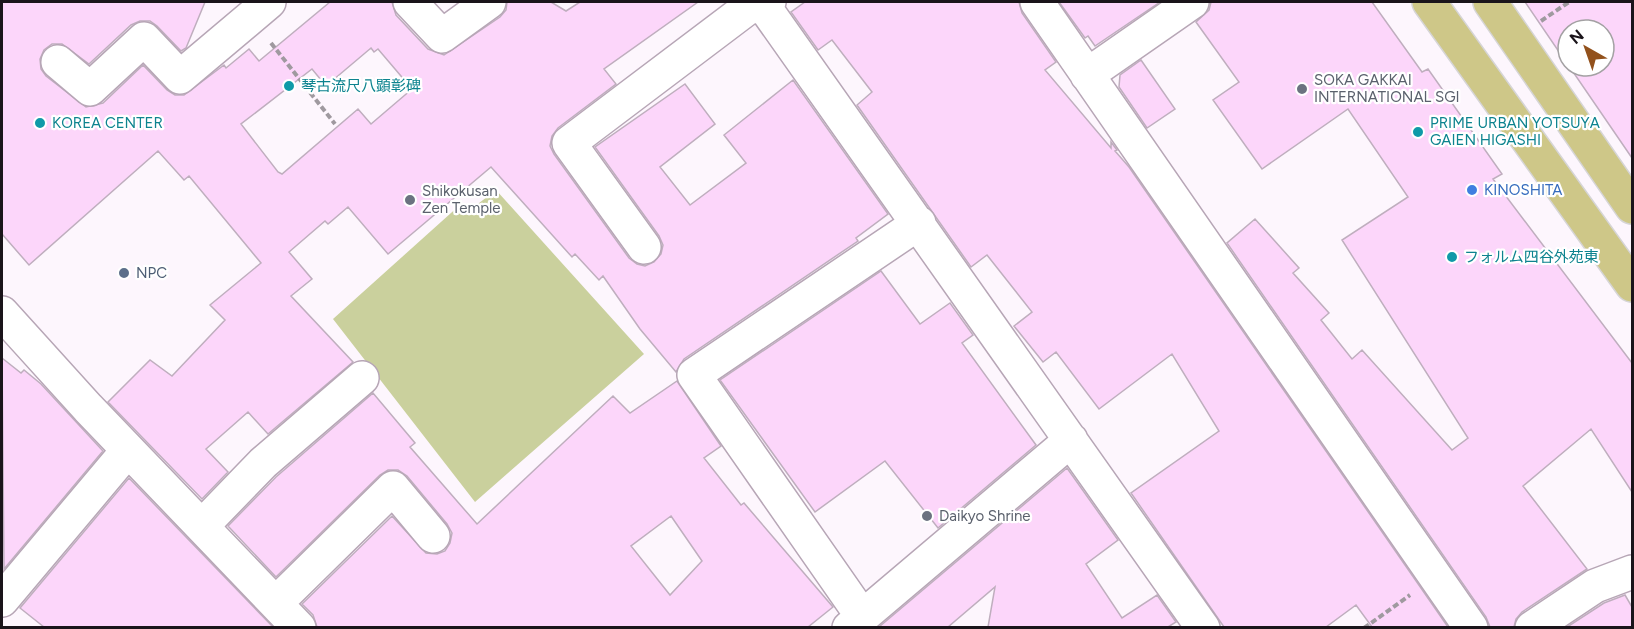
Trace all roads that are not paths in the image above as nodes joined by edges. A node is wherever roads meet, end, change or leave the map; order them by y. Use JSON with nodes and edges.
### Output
{"nodes":[{"id":1,"x":410,"y":2,"type":"edge"},
{"id":2,"x":489,"y":2,"type":"edge"},
{"id":3,"x":1036,"y":2,"type":"edge"},
{"id":4,"x":1192,"y":2,"type":"edge"},
{"id":5,"x":1429,"y":2,"type":"edge"},
{"id":6,"x":1490,"y":2,"type":"edge"},
{"id":7,"x":764,"y":3,"type":"edge"},
{"id":8,"x":264,"y":6,"type":"edge"},
{"id":9,"x":58,"y":62,"type":"dead end"},
{"id":10,"x":1087,"y":75,"type":"junction"},
{"id":11,"x":1632,"y":207,"type":"edge"},
{"id":12,"x":919,"y":223,"type":"junction"},
{"id":13,"x":644,"y":247,"type":"dead end"},
{"id":14,"x":1632,"y":285,"type":"edge"},
{"id":15,"x":2,"y":313,"type":"edge"},
{"id":16,"x":362,"y":378,"type":"dead end"},
{"id":17,"x":1071,"y":440,"type":"junction"},
{"id":18,"x":128,"y":450,"type":"junction"},
{"id":19,"x":203,"y":525,"type":"junction"},
{"id":20,"x":433,"y":536,"type":"dead end"},
{"id":21,"x":1632,"y":572,"type":"edge"},
{"id":22,"x":2,"y":600,"type":"edge"},
{"id":23,"x":276,"y":603,"type":"junction"},
{"id":24,"x":855,"y":622,"type":"edge"},
{"id":25,"x":299,"y":627,"type":"edge"},
{"id":26,"x":1203,"y":627,"type":"edge"},
{"id":27,"x":1472,"y":627,"type":"edge"},
{"id":28,"x":1532,"y":627,"type":"edge"}],
"edges":[{"from":1,"to":2,"type":"street"},
{"from":3,"to":10,"type":"street"},
{"from":4,"to":10,"type":"street"},
{"from":5,"to":14,"type":"main road"},
{"from":6,"to":11,"type":"main road"},
{"from":7,"to":12,"type":"street"},
{"from":7,"to":13,"type":"street"},
{"from":8,"to":9,"type":"street"},
{"from":10,"to":27,"type":"street"},
{"from":12,"to":17,"type":"street"},
{"from":12,"to":24,"type":"street"},
{"from":15,"to":18,"type":"street"},
{"from":16,"to":19,"type":"street"},
{"from":17,"to":24,"type":"street"},
{"from":17,"to":26,"type":"street"},
{"from":18,"to":19,"type":"street"},
{"from":18,"to":22,"type":"street"},
{"from":19,"to":23,"type":"street"},
{"from":20,"to":23,"type":"street"},
{"from":21,"to":28,"type":"street"},
{"from":23,"to":25,"type":"street"}]}
